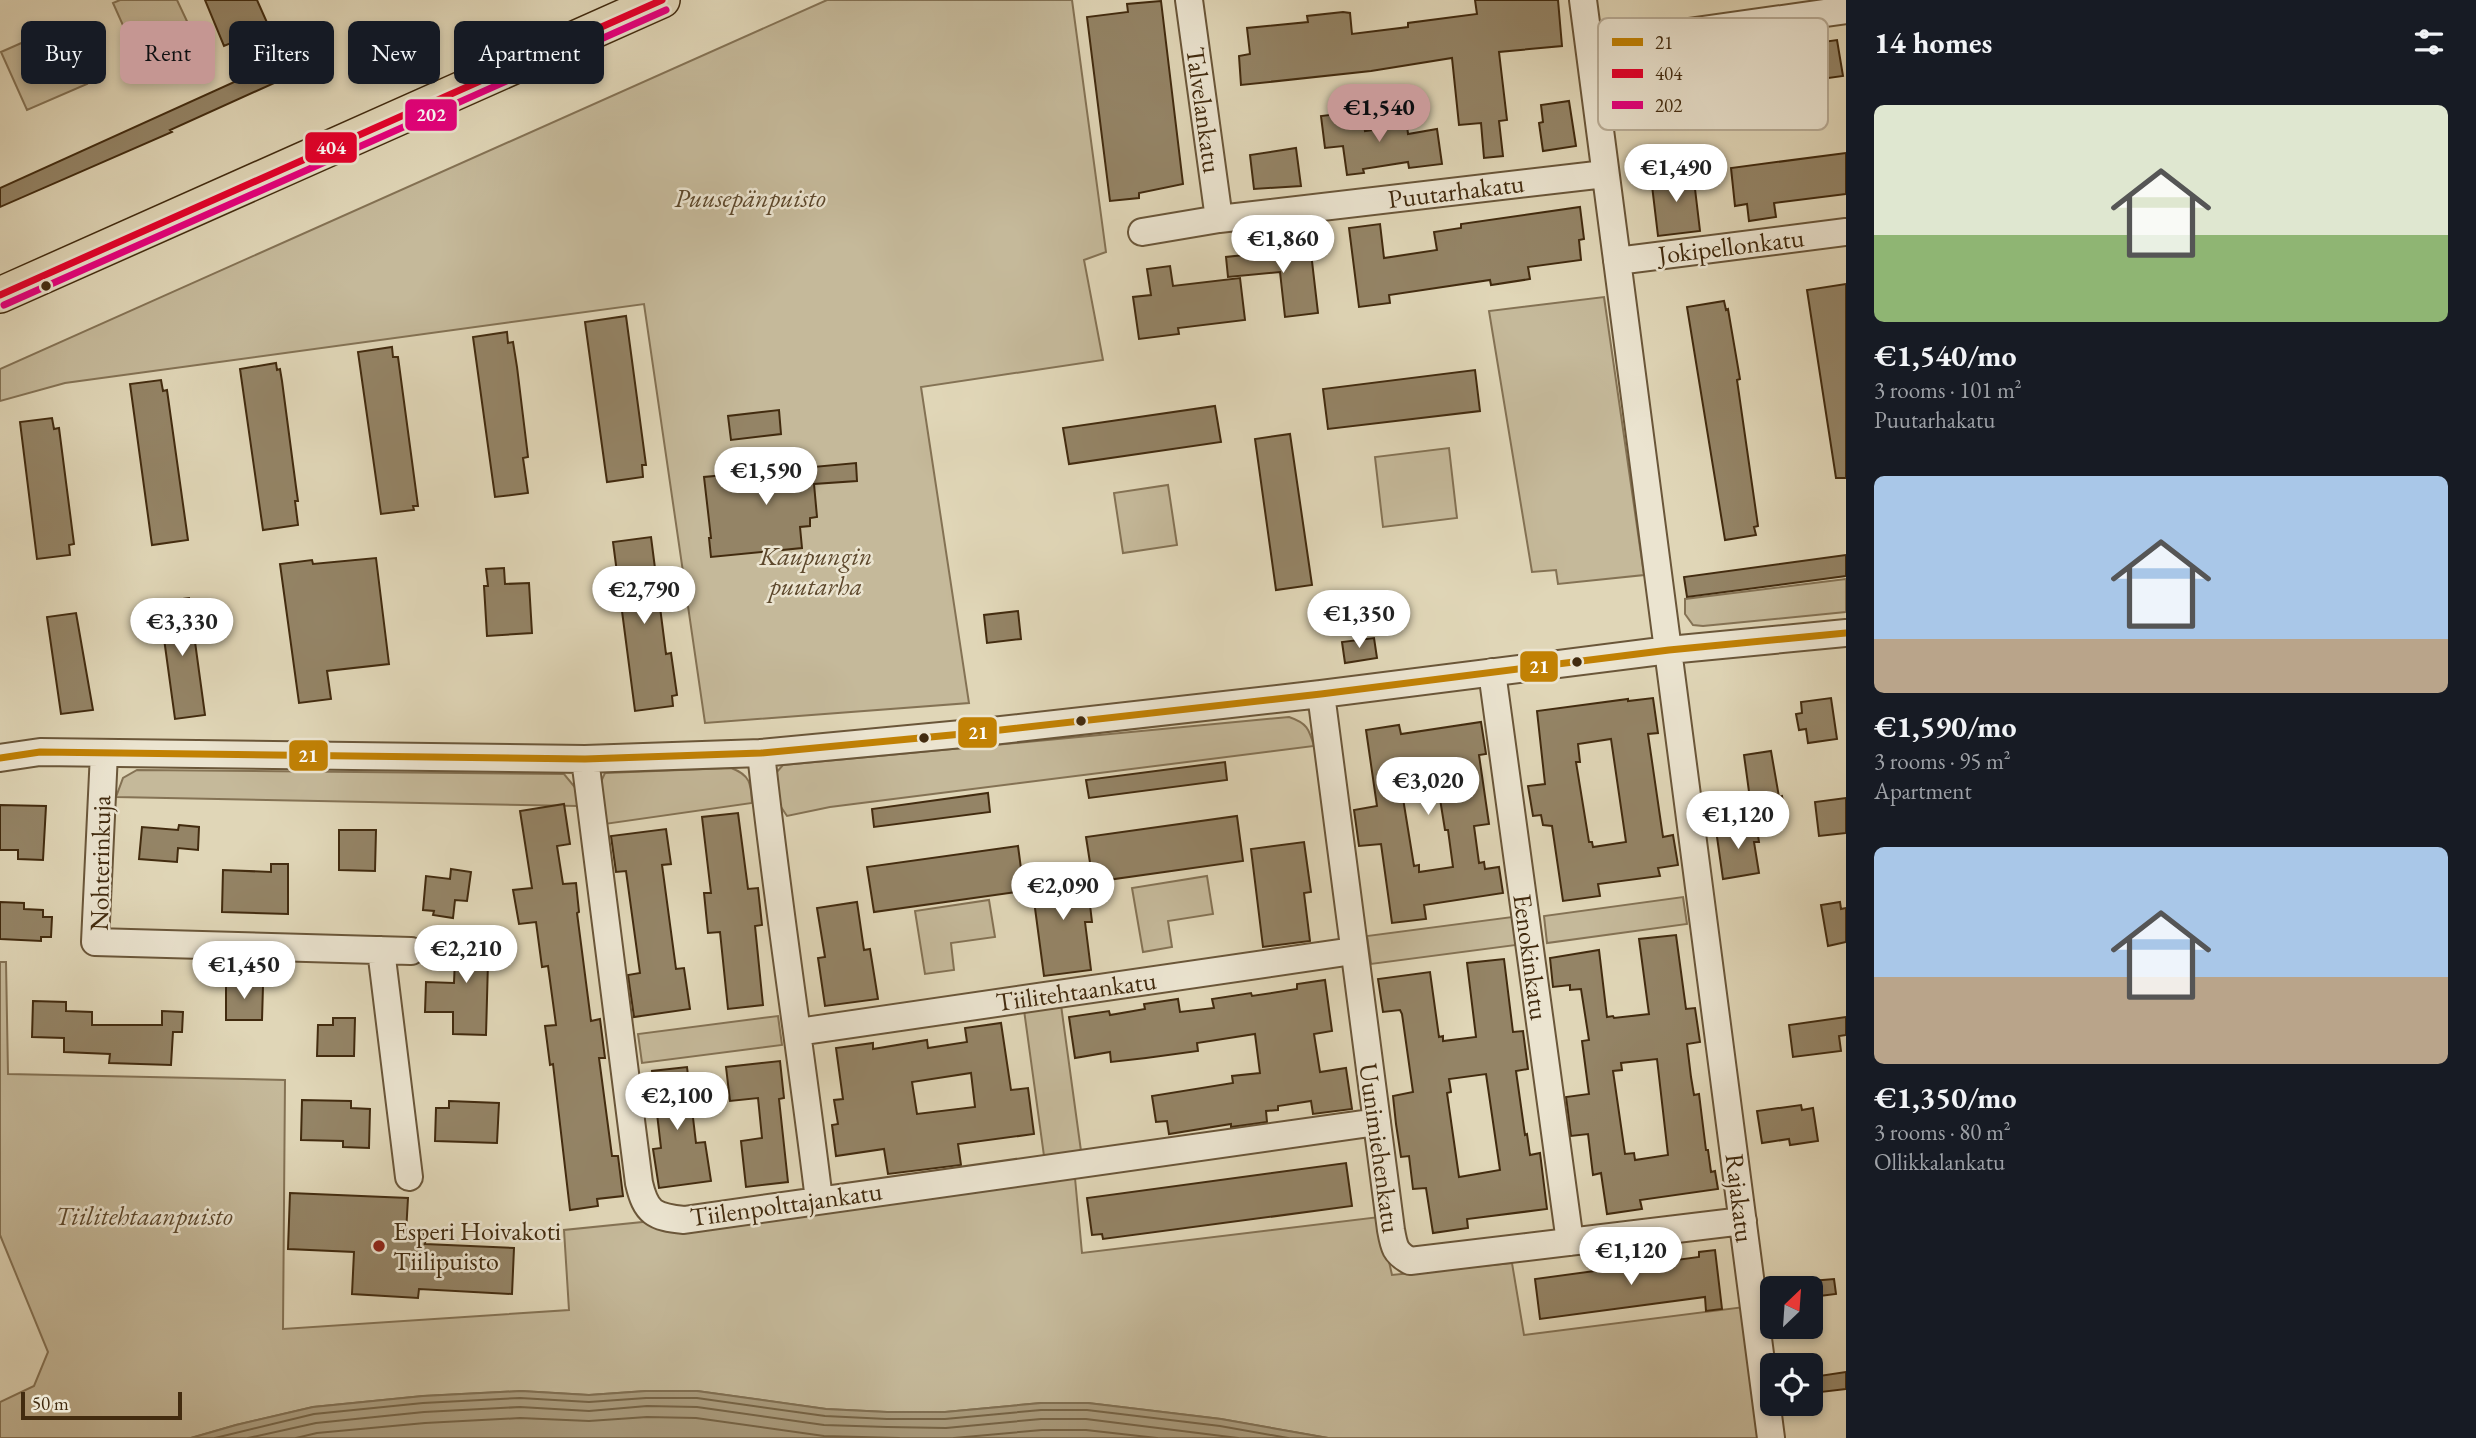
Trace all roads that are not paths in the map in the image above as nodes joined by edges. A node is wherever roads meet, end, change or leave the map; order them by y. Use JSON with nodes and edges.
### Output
{"nodes":[{"id":1,"x":662,"y":0,"type":"edge"},
{"id":2,"x":1192,"y":0,"type":"edge"},
{"id":3,"x":1583,"y":0,"type":"edge"},
{"id":4,"x":1846,"y":10,"type":"edge"},
{"id":5,"x":1789,"y":18,"type":"edge"},
{"id":6,"x":1598,"y":45,"type":"edge"},
{"id":7,"x":1590,"y":46,"type":"junction"},
{"id":8,"x":1598,"y":114,"type":"edge"},
{"id":9,"x":1600,"y":130,"type":"edge"},
{"id":10,"x":1605,"y":174,"type":"junction"},
{"id":11,"x":1219,"y":219,"type":"junction"},
{"id":12,"x":1142,"y":232,"type":"dead end"},
{"id":13,"x":1846,"y":232,"type":"edge"},
{"id":14,"x":1617,"y":261,"type":"junction"},
{"id":15,"x":0,"y":295,"type":"edge"},
{"id":16,"x":1846,"y":633,"type":"edge"},
{"id":17,"x":1669,"y":650,"type":"junction"},
{"id":18,"x":1492,"y":672,"type":"junction"},
{"id":19,"x":1321,"y":694,"type":"junction"},
{"id":20,"x":104,"y":752,"type":"junction"},
{"id":21,"x":761,"y":752,"type":"junction"},
{"id":22,"x":0,"y":758,"type":"edge"},
{"id":23,"x":585,"y":759,"type":"junction"},
{"id":24,"x":382,"y":950,"type":"junction"},
{"id":25,"x":411,"y":951,"type":"dead end"},
{"id":26,"x":1353,"y":951,"type":"junction"},
{"id":27,"x":799,"y":1032,"type":"junction"},
{"id":28,"x":1377,"y":1122,"type":"junction"},
{"id":29,"x":409,"y":1178,"type":"dead end"},
{"id":30,"x":819,"y":1200,"type":"junction"},
{"id":31,"x":1743,"y":1221,"type":"junction"},
{"id":32,"x":1570,"y":1242,"type":"junction"},
{"id":33,"x":1771,"y":1438,"type":"edge"}],
"edges":[{"from":1,"to":15,"type":"main road"},
{"from":2,"to":11,"type":"street","name":"Talvelankatu"},
{"from":3,"to":7,"type":"street","name":"Rajakatu"},
{"from":4,"to":5,"type":"street"},
{"from":6,"to":7,"type":"street"},
{"from":7,"to":8,"type":"street","name":"Rajakatu"},
{"from":9,"to":10,"type":"street","name":"Rajakatu"},
{"from":10,"to":11,"type":"street","name":"Puutarhakatu"},
{"from":10,"to":14,"type":"street","name":"Rajakatu"},
{"from":11,"to":12,"type":"street","name":"Puutarhakatu"},
{"from":13,"to":14,"type":"street","name":"Jokipellonkatu"},
{"from":14,"to":17,"type":"street","name":"Rajakatu"},
{"from":16,"to":17,"type":"street"},
{"from":17,"to":18,"type":"street"},
{"from":17,"to":31,"type":"street","name":"Rajakatu"},
{"from":18,"to":19,"type":"street"},
{"from":18,"to":32,"type":"street","name":"Eenokinkatu"},
{"from":19,"to":21,"type":"street"},
{"from":19,"to":26,"type":"street","name":"Uunimiehenkatu"},
{"from":20,"to":22,"type":"street"},
{"from":20,"to":23,"type":"street"},
{"from":20,"to":24,"type":"street","name":"Nohterinkuja"},
{"from":21,"to":23,"type":"street"},
{"from":21,"to":27,"type":"street"},
{"from":23,"to":30,"type":"street","name":"Tiilenpolttajankatu"},
{"from":24,"to":25,"type":"street","name":"Nohterinkuja"},
{"from":24,"to":29,"type":"street"},
{"from":26,"to":27,"type":"street","name":"Tiilitehtaankatu"},
{"from":26,"to":28,"type":"street","name":"Uunimiehenkatu"},
{"from":27,"to":30,"type":"street"},
{"from":28,"to":30,"type":"street","name":"Tiilenpolttajankatu"},
{"from":28,"to":32,"type":"street","name":"Uunimiehenkatu"},
{"from":31,"to":32,"type":"street","name":"Uunimiehenkatu"},
{"from":31,"to":33,"type":"street","name":"Rajakatu"}]}
